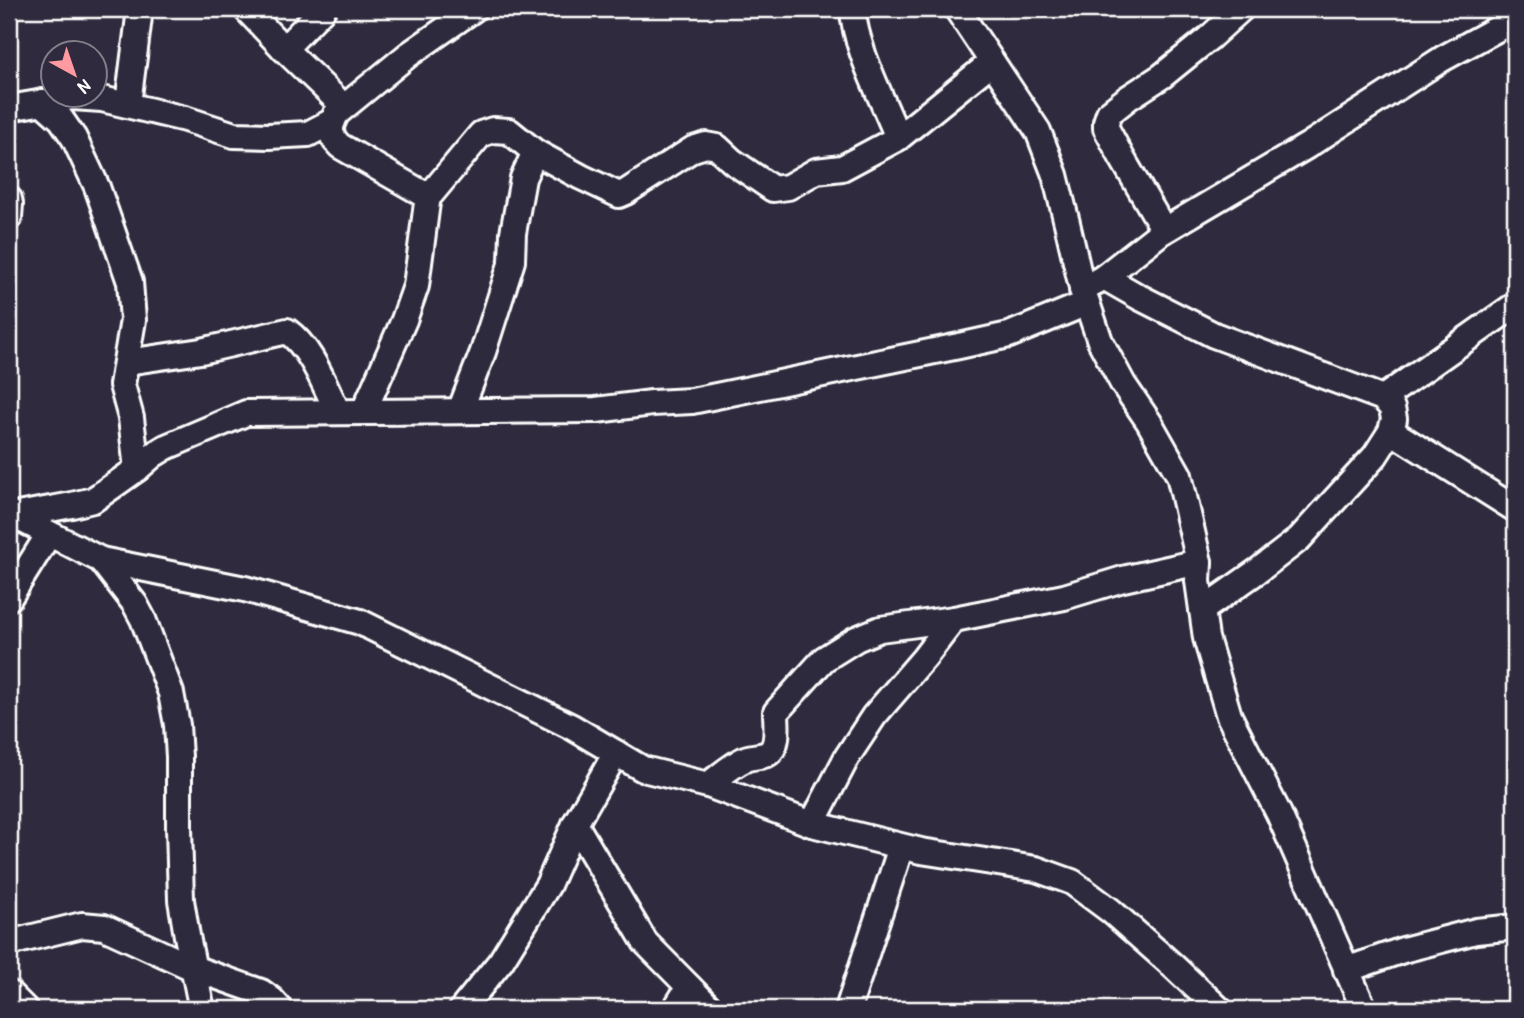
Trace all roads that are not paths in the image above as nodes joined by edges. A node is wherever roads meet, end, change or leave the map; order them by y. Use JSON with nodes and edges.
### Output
{"nodes":[{"id":1,"x":138,"y":9,"type":"edge"},
{"id":2,"x":246,"y":9,"type":"edge"},
{"id":3,"x":323,"y":9,"type":"edge"},
{"id":4,"x":474,"y":9,"type":"edge"},
{"id":5,"x":853,"y":9,"type":"edge"},
{"id":6,"x":957,"y":9,"type":"edge"},
{"id":7,"x":1241,"y":9,"type":"edge"},
{"id":8,"x":1515,"y":19,"type":"edge"},
{"id":9,"x":284,"y":49,"type":"junction"},
{"id":10,"x":992,"y":62,"type":"junction"},
{"id":11,"x":108,"y":100,"type":"edge"},
{"id":12,"x":38,"y":103,"type":"edge"},
{"id":13,"x":128,"y":104,"type":"junction"},
{"id":14,"x":9,"y":108,"type":"edge"},
{"id":15,"x":48,"y":108,"type":"edge"},
{"id":16,"x":334,"y":118,"type":"junction"},
{"id":17,"x":898,"y":138,"type":"junction"},
{"id":18,"x":536,"y":152,"type":"junction"},
{"id":19,"x":428,"y":195,"type":"junction"},
{"id":20,"x":9,"y":199,"type":"edge"},
{"id":21,"x":9,"y":217,"type":"edge"},
{"id":22,"x":1164,"y":230,"type":"junction"},
{"id":23,"x":1104,"y":277,"type":"junction"},
{"id":24,"x":1085,"y":296,"type":"junction"},
{"id":25,"x":1515,"y":305,"type":"edge"},
{"id":26,"x":127,"y":362,"type":"junction"},
{"id":27,"x":1383,"y":398,"type":"junction"},
{"id":28,"x":338,"y":411,"type":"junction"},
{"id":29,"x":364,"y":411,"type":"junction"},
{"id":30,"x":460,"y":411,"type":"junction"},
{"id":31,"x":1391,"y":431,"type":"junction"},
{"id":32,"x":138,"y":470,"type":"junction"},
{"id":33,"x":1515,"y":509,"type":"edge"},
{"id":34,"x":10,"y":514,"type":"edge"},
{"id":35,"x":49,"y":534,"type":"junction"},
{"id":36,"x":101,"y":560,"type":"junction"},
{"id":37,"x":1199,"y":562,"type":"junction"},
{"id":38,"x":9,"y":598,"type":"edge"},
{"id":39,"x":1202,"y":610,"type":"junction"},
{"id":40,"x":954,"y":619,"type":"junction"},
{"id":41,"x":616,"y":753,"type":"junction"},
{"id":42,"x":708,"y":785,"type":"junction"},
{"id":43,"x":575,"y":824,"type":"junction"},
{"id":44,"x":812,"y":824,"type":"junction"},
{"id":45,"x":901,"y":847,"type":"junction"},
{"id":46,"x":1515,"y":927,"type":"edge"},
{"id":47,"x":9,"y":943,"type":"edge"},
{"id":48,"x":193,"y":968,"type":"junction"},
{"id":49,"x":1346,"y":970,"type":"junction"},
{"id":50,"x":689,"y":987,"type":"junction"},
{"id":51,"x":9,"y":993,"type":"edge"},
{"id":52,"x":24,"y":1009,"type":"edge"},
{"id":53,"x":200,"y":1009,"type":"edge"},
{"id":54,"x":280,"y":1009,"type":"edge"},
{"id":55,"x":462,"y":1009,"type":"edge"},
{"id":56,"x":675,"y":1009,"type":"edge"},
{"id":57,"x":711,"y":1009,"type":"edge"},
{"id":58,"x":848,"y":1009,"type":"edge"},
{"id":59,"x":1219,"y":1009,"type":"edge"},
{"id":60,"x":1364,"y":1009,"type":"edge"}],
"edges":[{"from":1,"to":13,"type":"street"},
{"from":2,"to":9,"type":"street"},
{"from":3,"to":9,"type":"street"},
{"from":4,"to":16,"type":"street"},
{"from":5,"to":17,"type":"street"},
{"from":6,"to":10,"type":"street"},
{"from":7,"to":22,"type":"street"},
{"from":8,"to":22,"type":"street"},
{"from":9,"to":16,"type":"street"},
{"from":10,"to":17,"type":"street"},
{"from":10,"to":24,"type":"street"},
{"from":11,"to":13,"type":"street"},
{"from":12,"to":14,"type":"street"},
{"from":13,"to":16,"type":"street"},
{"from":15,"to":26,"type":"street"},
{"from":16,"to":19,"type":"street"},
{"from":17,"to":18,"type":"street"},
{"from":18,"to":19,"type":"street"},
{"from":18,"to":30,"type":"street"},
{"from":19,"to":29,"type":"street"},
{"from":20,"to":21,"type":"street"},
{"from":22,"to":23,"type":"street"},
{"from":23,"to":24,"type":"street"},
{"from":23,"to":27,"type":"street"},
{"from":24,"to":30,"type":"street"},
{"from":24,"to":37,"type":"street"},
{"from":25,"to":27,"type":"street"},
{"from":26,"to":28,"type":"street"},
{"from":26,"to":32,"type":"street"},
{"from":27,"to":31,"type":"street"},
{"from":28,"to":29,"type":"street"},
{"from":28,"to":32,"type":"street"},
{"from":29,"to":30,"type":"street"},
{"from":31,"to":33,"type":"street"},
{"from":31,"to":39,"type":"street"},
{"from":32,"to":34,"type":"street"},
{"from":34,"to":35,"type":"street"},
{"from":35,"to":36,"type":"street"},
{"from":35,"to":38,"type":"street"},
{"from":36,"to":41,"type":"street"},
{"from":36,"to":48,"type":"street"},
{"from":37,"to":39,"type":"street"},
{"from":37,"to":40,"type":"street"},
{"from":39,"to":49,"type":"street"},
{"from":40,"to":42,"type":"street"},
{"from":40,"to":44,"type":"street"},
{"from":41,"to":42,"type":"street"},
{"from":41,"to":43,"type":"street"},
{"from":42,"to":44,"type":"street"},
{"from":43,"to":50,"type":"street"},
{"from":43,"to":55,"type":"street"},
{"from":44,"to":45,"type":"street"},
{"from":45,"to":58,"type":"street"},
{"from":45,"to":59,"type":"street"},
{"from":46,"to":49,"type":"street"},
{"from":47,"to":48,"type":"street"},
{"from":48,"to":53,"type":"street"},
{"from":48,"to":54,"type":"street"},
{"from":49,"to":60,"type":"street"},
{"from":50,"to":56,"type":"street"},
{"from":50,"to":57,"type":"street"},
{"from":51,"to":52,"type":"street"}]}
